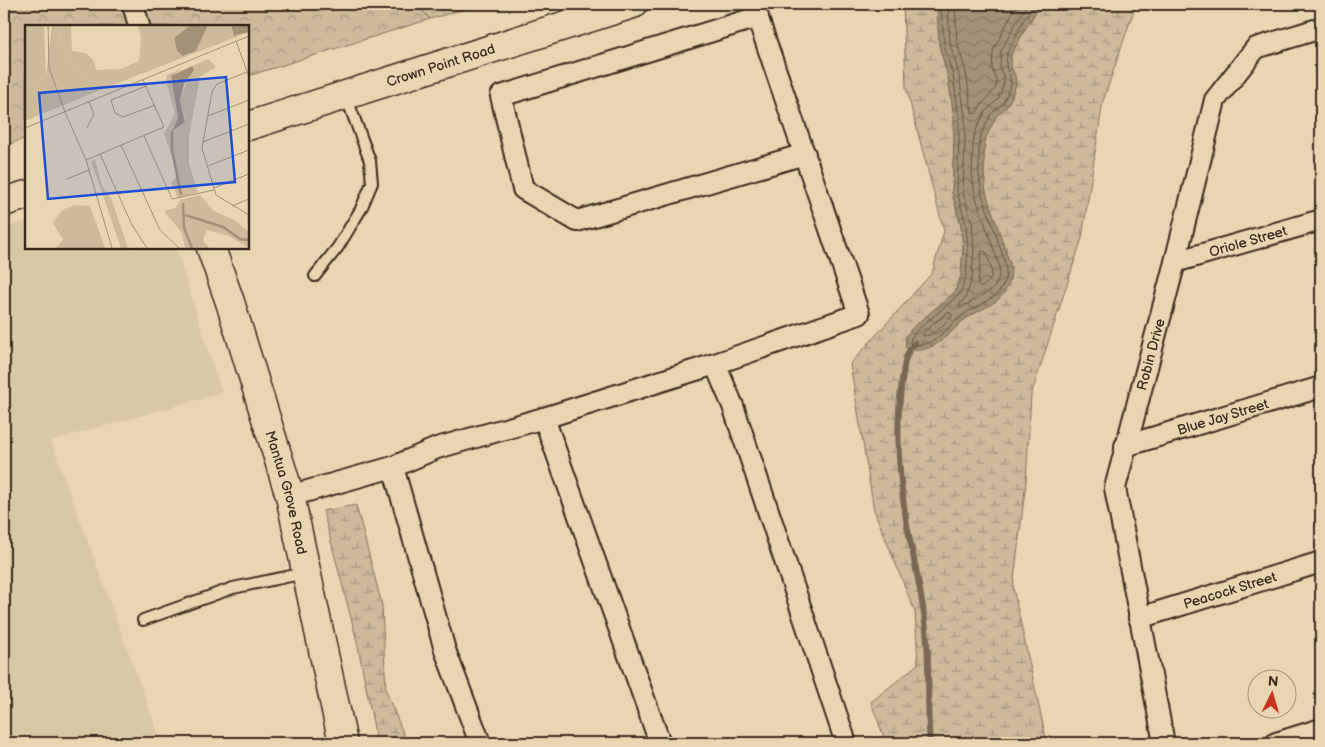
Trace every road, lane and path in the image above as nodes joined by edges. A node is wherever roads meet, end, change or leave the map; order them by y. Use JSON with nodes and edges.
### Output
{"nodes":[{"id":1,"x":133,"y":4,"type":"edge"},
{"id":2,"x":633,"y":4,"type":"edge"},
{"id":3,"x":756,"y":10,"type":"edge"},
{"id":4,"x":139,"y":25,"type":"edge"},
{"id":5,"x":1321,"y":28,"type":"edge"},
{"id":6,"x":345,"y":95,"type":"junction"},
{"id":7,"x":249,"y":126,"type":"edge"},
{"id":8,"x":805,"y":154,"type":"junction"},
{"id":9,"x":25,"y":195,"type":"edge"},
{"id":10,"x":4,"y":202,"type":"edge"},
{"id":11,"x":1321,"y":220,"type":"edge"},
{"id":12,"x":211,"y":249,"type":"edge"},
{"id":13,"x":1175,"y":262,"type":"junction"},
{"id":14,"x":315,"y":276,"type":"dead end"},
{"id":15,"x":715,"y":364,"type":"junction"},
{"id":16,"x":1321,"y":387,"type":"edge"},
{"id":17,"x":544,"y":418,"type":"junction"},
{"id":18,"x":1126,"y":446,"type":"junction"},
{"id":19,"x":393,"y":467,"type":"junction"},
{"id":20,"x":290,"y":496,"type":"junction"},
{"id":21,"x":1321,"y":562,"type":"edge"},
{"id":22,"x":306,"y":572,"type":"junction"},
{"id":23,"x":1139,"y":618,"type":"junction"},
{"id":24,"x":142,"y":620,"type":"dead end"},
{"id":25,"x":1321,"y":729,"type":"edge"},
{"id":26,"x":343,"y":743,"type":"edge"},
{"id":27,"x":480,"y":743,"type":"edge"},
{"id":28,"x":660,"y":743,"type":"edge"},
{"id":29,"x":846,"y":743,"type":"edge"},
{"id":30,"x":1164,"y":743,"type":"edge"},
{"id":31,"x":1276,"y":743,"type":"edge"}],
"edges":[{"from":1,"to":4,"type":"street"},
{"from":2,"to":6,"type":"main road","name":"Crown Point Road"},
{"from":3,"to":8,"type":"street"},
{"from":3,"to":8,"type":"street"},
{"from":5,"to":13,"type":"street","name":"Robin Drive"},
{"from":6,"to":7,"type":"main road","name":"Crown Point Road"},
{"from":6,"to":14,"type":"lane"},
{"from":8,"to":15,"type":"street"},
{"from":9,"to":10,"type":"main road"},
{"from":11,"to":13,"type":"street","name":"Oriole Street"},
{"from":12,"to":20,"type":"main road","name":"Mantua Grove Road"},
{"from":13,"to":18,"type":"street","name":"Robin Drive"},
{"from":15,"to":17,"type":"street"},
{"from":15,"to":29,"type":"street"},
{"from":16,"to":18,"type":"street","name":"Blue Jay Street"},
{"from":17,"to":19,"type":"street"},
{"from":17,"to":28,"type":"street"},
{"from":18,"to":23,"type":"street","name":"Robin Drive"},
{"from":19,"to":20,"type":"street"},
{"from":19,"to":27,"type":"street"},
{"from":20,"to":22,"type":"main road","name":"Mantua Grove Road"},
{"from":21,"to":23,"type":"street","name":"Peacock Street"},
{"from":22,"to":24,"type":"lane"},
{"from":22,"to":26,"type":"main road","name":"Mantua Grove Road"},
{"from":23,"to":30,"type":"street","name":"Robin Drive"},
{"from":25,"to":31,"type":"street"}]}
